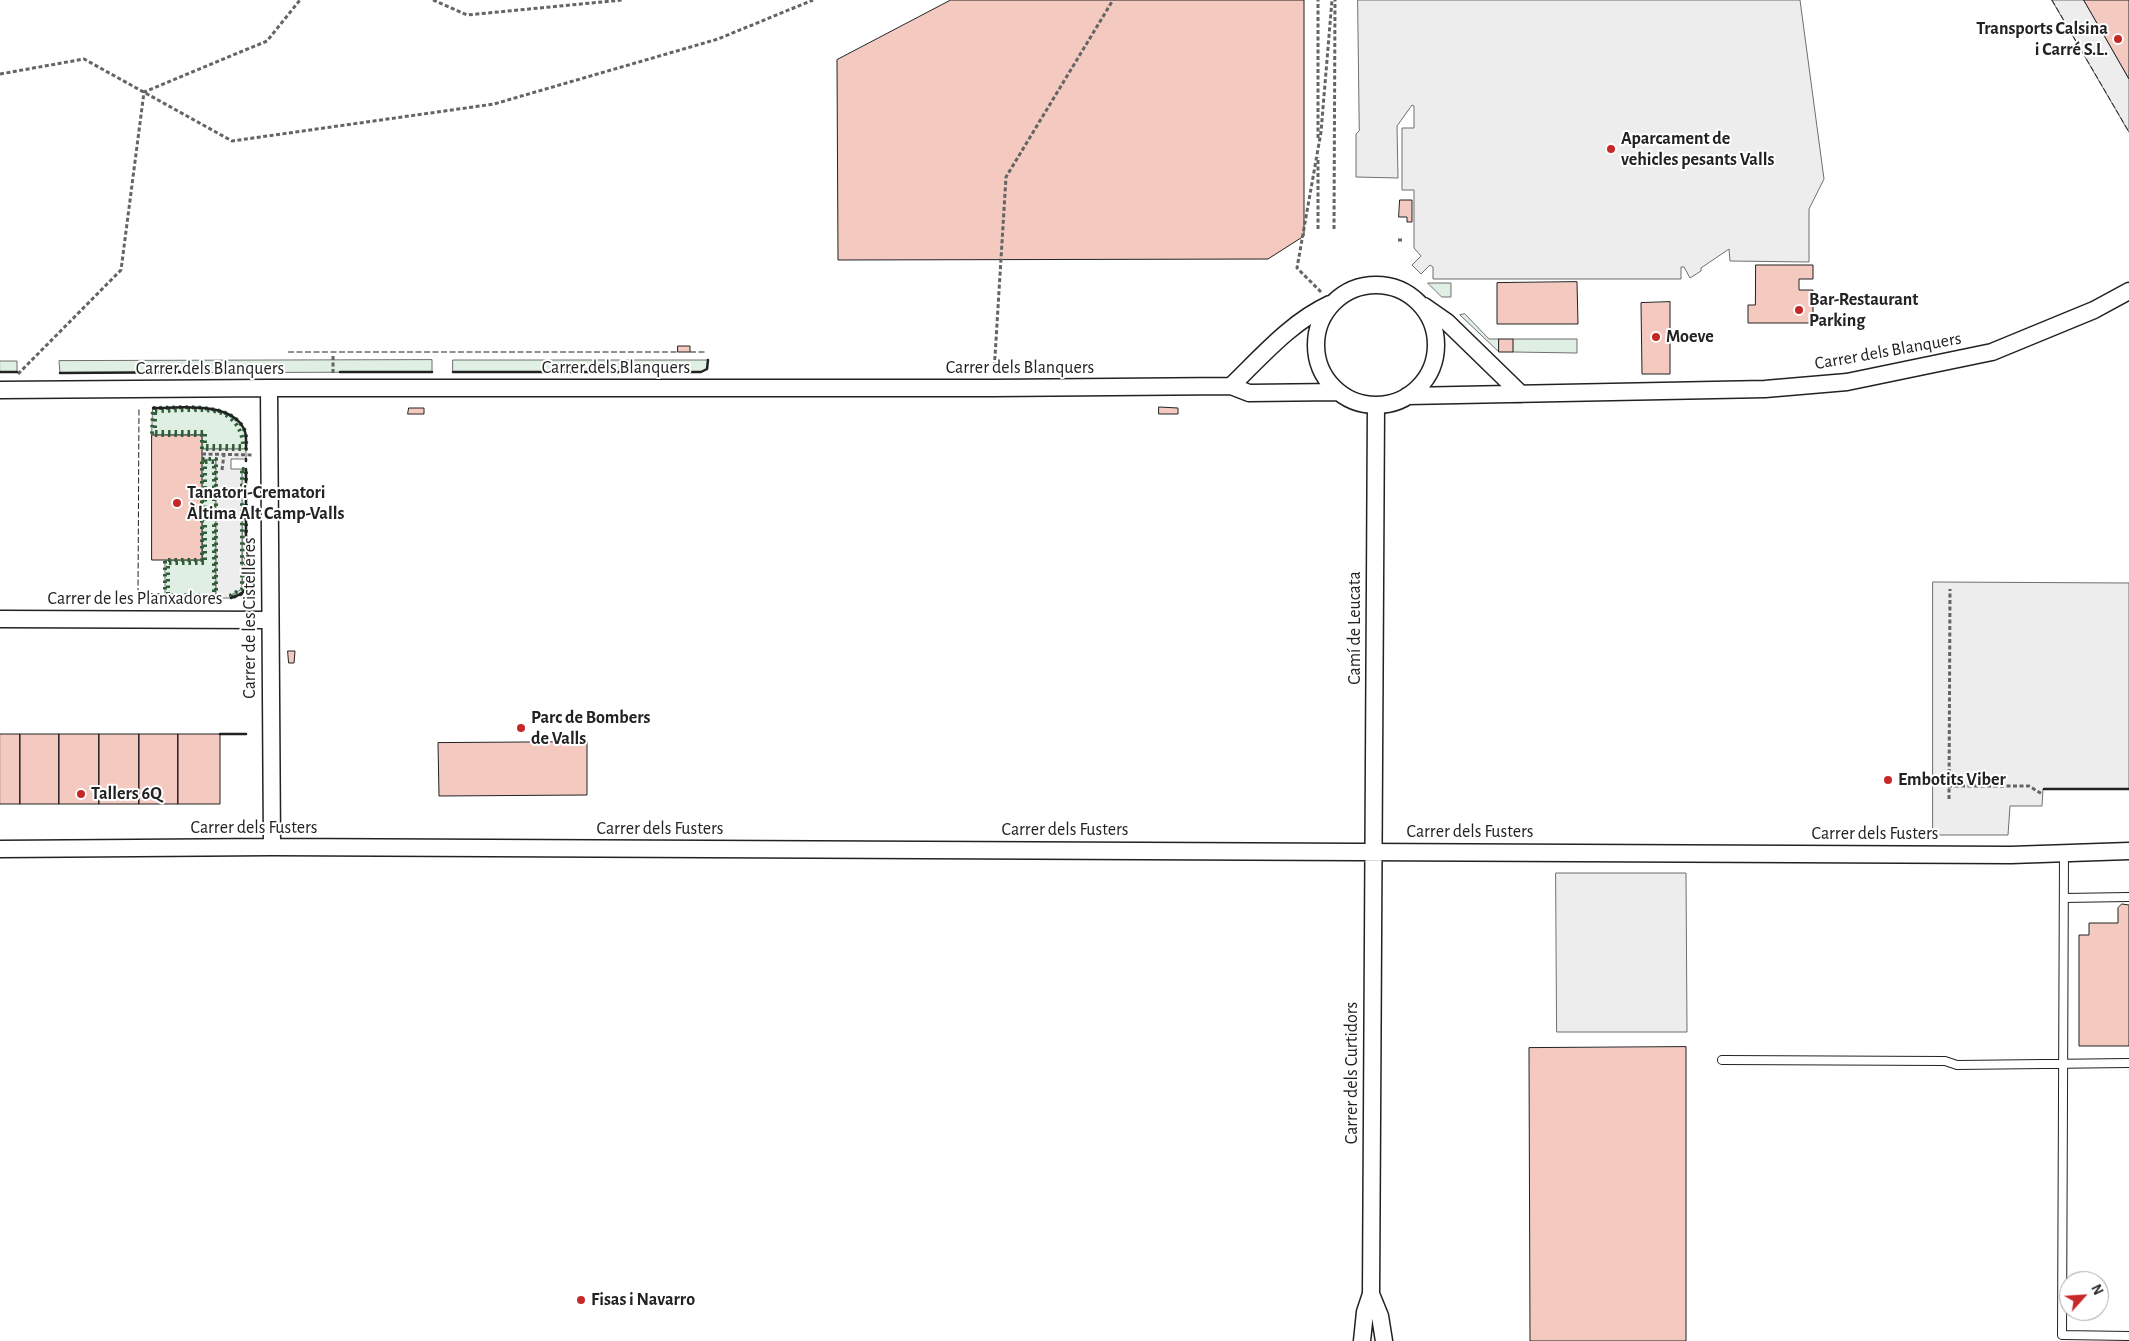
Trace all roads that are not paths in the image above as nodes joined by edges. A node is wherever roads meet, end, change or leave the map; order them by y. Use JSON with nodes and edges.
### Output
{"nodes":[{"id":1,"x":2129,"y":291,"type":"edge"},
{"id":2,"x":1412,"y":298,"type":"junction"},
{"id":3,"x":1332,"y":303,"type":"junction"},
{"id":4,"x":1231,"y":386,"type":"junction"},
{"id":5,"x":269,"y":388,"type":"junction"},
{"id":6,"x":1,"y":390,"type":"edge"},
{"id":7,"x":1338,"y":392,"type":"junction"},
{"id":8,"x":1520,"y":394,"type":"junction"},
{"id":9,"x":1407,"y":396,"type":"junction"},
{"id":10,"x":1376,"y":405,"type":"junction"},
{"id":11,"x":0,"y":619,"type":"edge"},
{"id":12,"x":270,"y":620,"type":"junction"},
{"id":13,"x":272,"y":848,"type":"junction"},
{"id":14,"x":0,"y":849,"type":"edge"},
{"id":15,"x":2129,"y":851,"type":"edge"},
{"id":16,"x":1374,"y":852,"type":"junction"},
{"id":17,"x":2064,"y":853,"type":"junction"},
{"id":18,"x":2129,"y":897,"type":"edge"},
{"id":19,"x":2064,"y":898,"type":"junction"},
{"id":20,"x":1722,"y":1060,"type":"dead end"},
{"id":21,"x":2129,"y":1063,"type":"edge"},
{"id":22,"x":2064,"y":1064,"type":"junction"},
{"id":23,"x":1372,"y":1294,"type":"junction"},
{"id":24,"x":2129,"y":1336,"type":"edge"},
{"id":25,"x":1362,"y":1341,"type":"edge"},
{"id":26,"x":1384,"y":1341,"type":"edge"}],
"edges":[{"from":1,"to":8,"type":"street","name":"Carrer dels Blanquers"},
{"from":2,"to":3,"type":"street"},
{"from":2,"to":8,"type":"street"},
{"from":2,"to":9,"type":"street"},
{"from":3,"to":4,"type":"street"},
{"from":3,"to":7,"type":"street"},
{"from":4,"to":5,"type":"street","name":"Carrer dels Blanquers"},
{"from":4,"to":7,"type":"street","name":"Carrer dels Blanquers"},
{"from":5,"to":6,"type":"street","name":"Carrer dels Blanquers"},
{"from":5,"to":12,"type":"street","name":"Carrer de les Cistelleres"},
{"from":7,"to":10,"type":"street"},
{"from":8,"to":9,"type":"street","name":"Carrer dels Blanquers"},
{"from":9,"to":10,"type":"street"},
{"from":10,"to":16,"type":"street","name":"Camí de Leucata"},
{"from":11,"to":12,"type":"street","name":"Carrer de les Planxadores"},
{"from":12,"to":13,"type":"street","name":"Carrer de les Cistelleres"},
{"from":13,"to":14,"type":"street","name":"Carrer dels Fusters"},
{"from":13,"to":16,"type":"street","name":"Carrer dels Fusters"},
{"from":15,"to":17,"type":"street","name":"Carrer dels Fusters"},
{"from":16,"to":17,"type":"street","name":"Carrer dels Fusters"},
{"from":16,"to":23,"type":"street","name":"Carrer dels Curtidors"},
{"from":17,"to":19,"type":"lane"},
{"from":18,"to":19,"type":"lane"},
{"from":19,"to":22,"type":"lane"},
{"from":20,"to":22,"type":"lane"},
{"from":21,"to":22,"type":"lane"},
{"from":22,"to":24,"type":"lane"},
{"from":23,"to":25,"type":"street","name":"Carrer dels Curtidors"},
{"from":23,"to":26,"type":"street","name":"Carrer dels Curtidors"}]}
